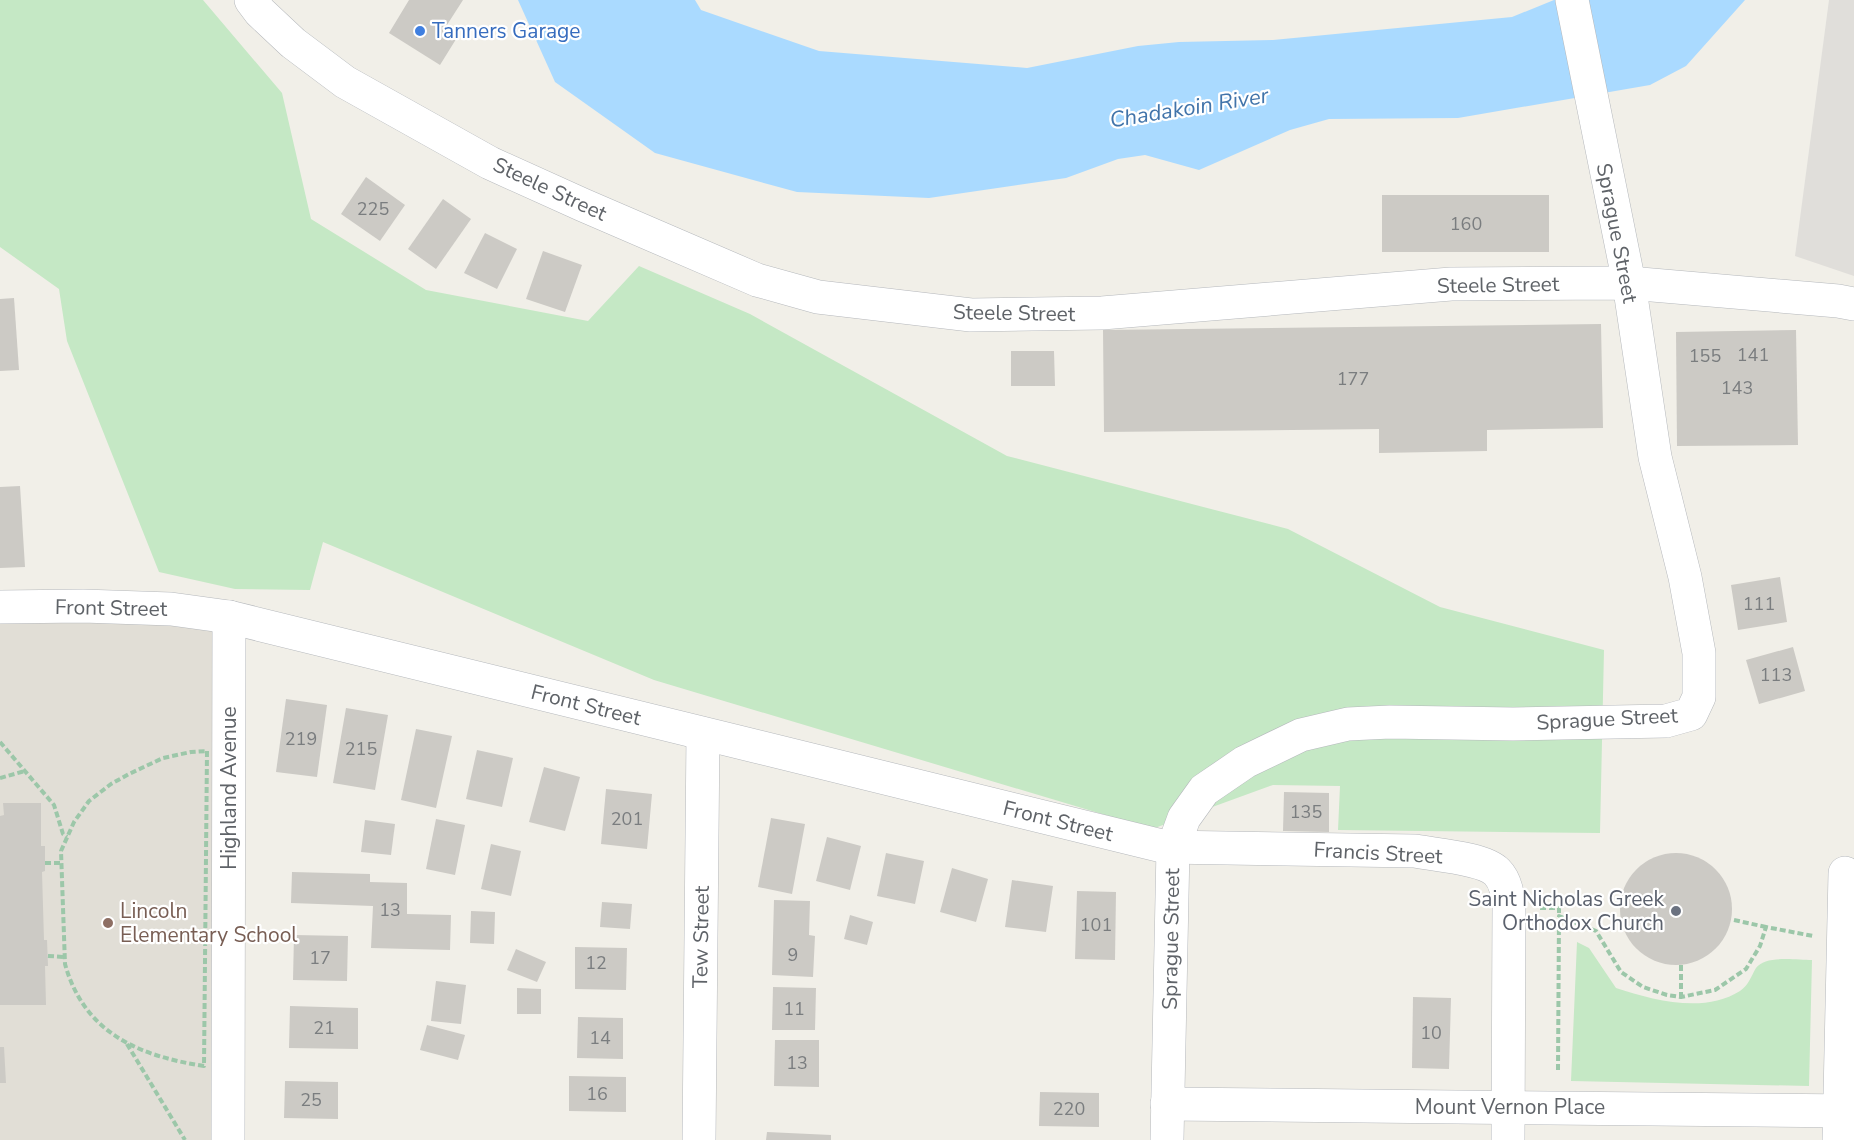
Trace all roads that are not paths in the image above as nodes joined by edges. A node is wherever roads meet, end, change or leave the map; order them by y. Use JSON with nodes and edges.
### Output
{"nodes":[{"id":1,"x":251,"y":0,"type":"edge"},
{"id":2,"x":1572,"y":0,"type":"edge"},
{"id":3,"x":1629,"y":283,"type":"junction"},
{"id":4,"x":1854,"y":304,"type":"edge"},
{"id":5,"x":0,"y":607,"type":"edge"},
{"id":6,"x":229,"y":617,"type":"junction"},
{"id":7,"x":703,"y":734,"type":"junction"},
{"id":8,"x":1170,"y":848,"type":"junction"},
{"id":9,"x":1845,"y":873,"type":"dead end"},
{"id":10,"x":1167,"y":1104,"type":"junction"},
{"id":11,"x":1509,"y":1107,"type":"junction"},
{"id":12,"x":1844,"y":1120,"type":"edge"},
{"id":13,"x":228,"y":1140,"type":"edge"},
{"id":14,"x":699,"y":1140,"type":"edge"},
{"id":15,"x":1167,"y":1140,"type":"edge"},
{"id":16,"x":1508,"y":1140,"type":"edge"}],
"edges":[{"from":1,"to":3,"type":"street","name":"Steele Street"},
{"from":2,"to":3,"type":"street","name":"Sprague Street"},
{"from":3,"to":4,"type":"street","name":"Steele Street"},
{"from":3,"to":8,"type":"street","name":"Sprague Street"},
{"from":5,"to":6,"type":"street","name":"Front Street"},
{"from":6,"to":7,"type":"street","name":"Front Street"},
{"from":6,"to":13,"type":"street","name":"Highland Avenue"},
{"from":7,"to":8,"type":"street","name":"Front Street"},
{"from":7,"to":14,"type":"street","name":"Tew Street"},
{"from":8,"to":10,"type":"street","name":"Sprague Street"},
{"from":8,"to":11,"type":"street","name":"Francis Street"},
{"from":9,"to":12,"type":"street"},
{"from":10,"to":11,"type":"street","name":"Mount Vernon Place"},
{"from":10,"to":15,"type":"street","name":"Sprague Street"},
{"from":11,"to":12,"type":"street","name":"Mount Vernon Place"},
{"from":11,"to":16,"type":"street","name":"Francis Street"}]}
